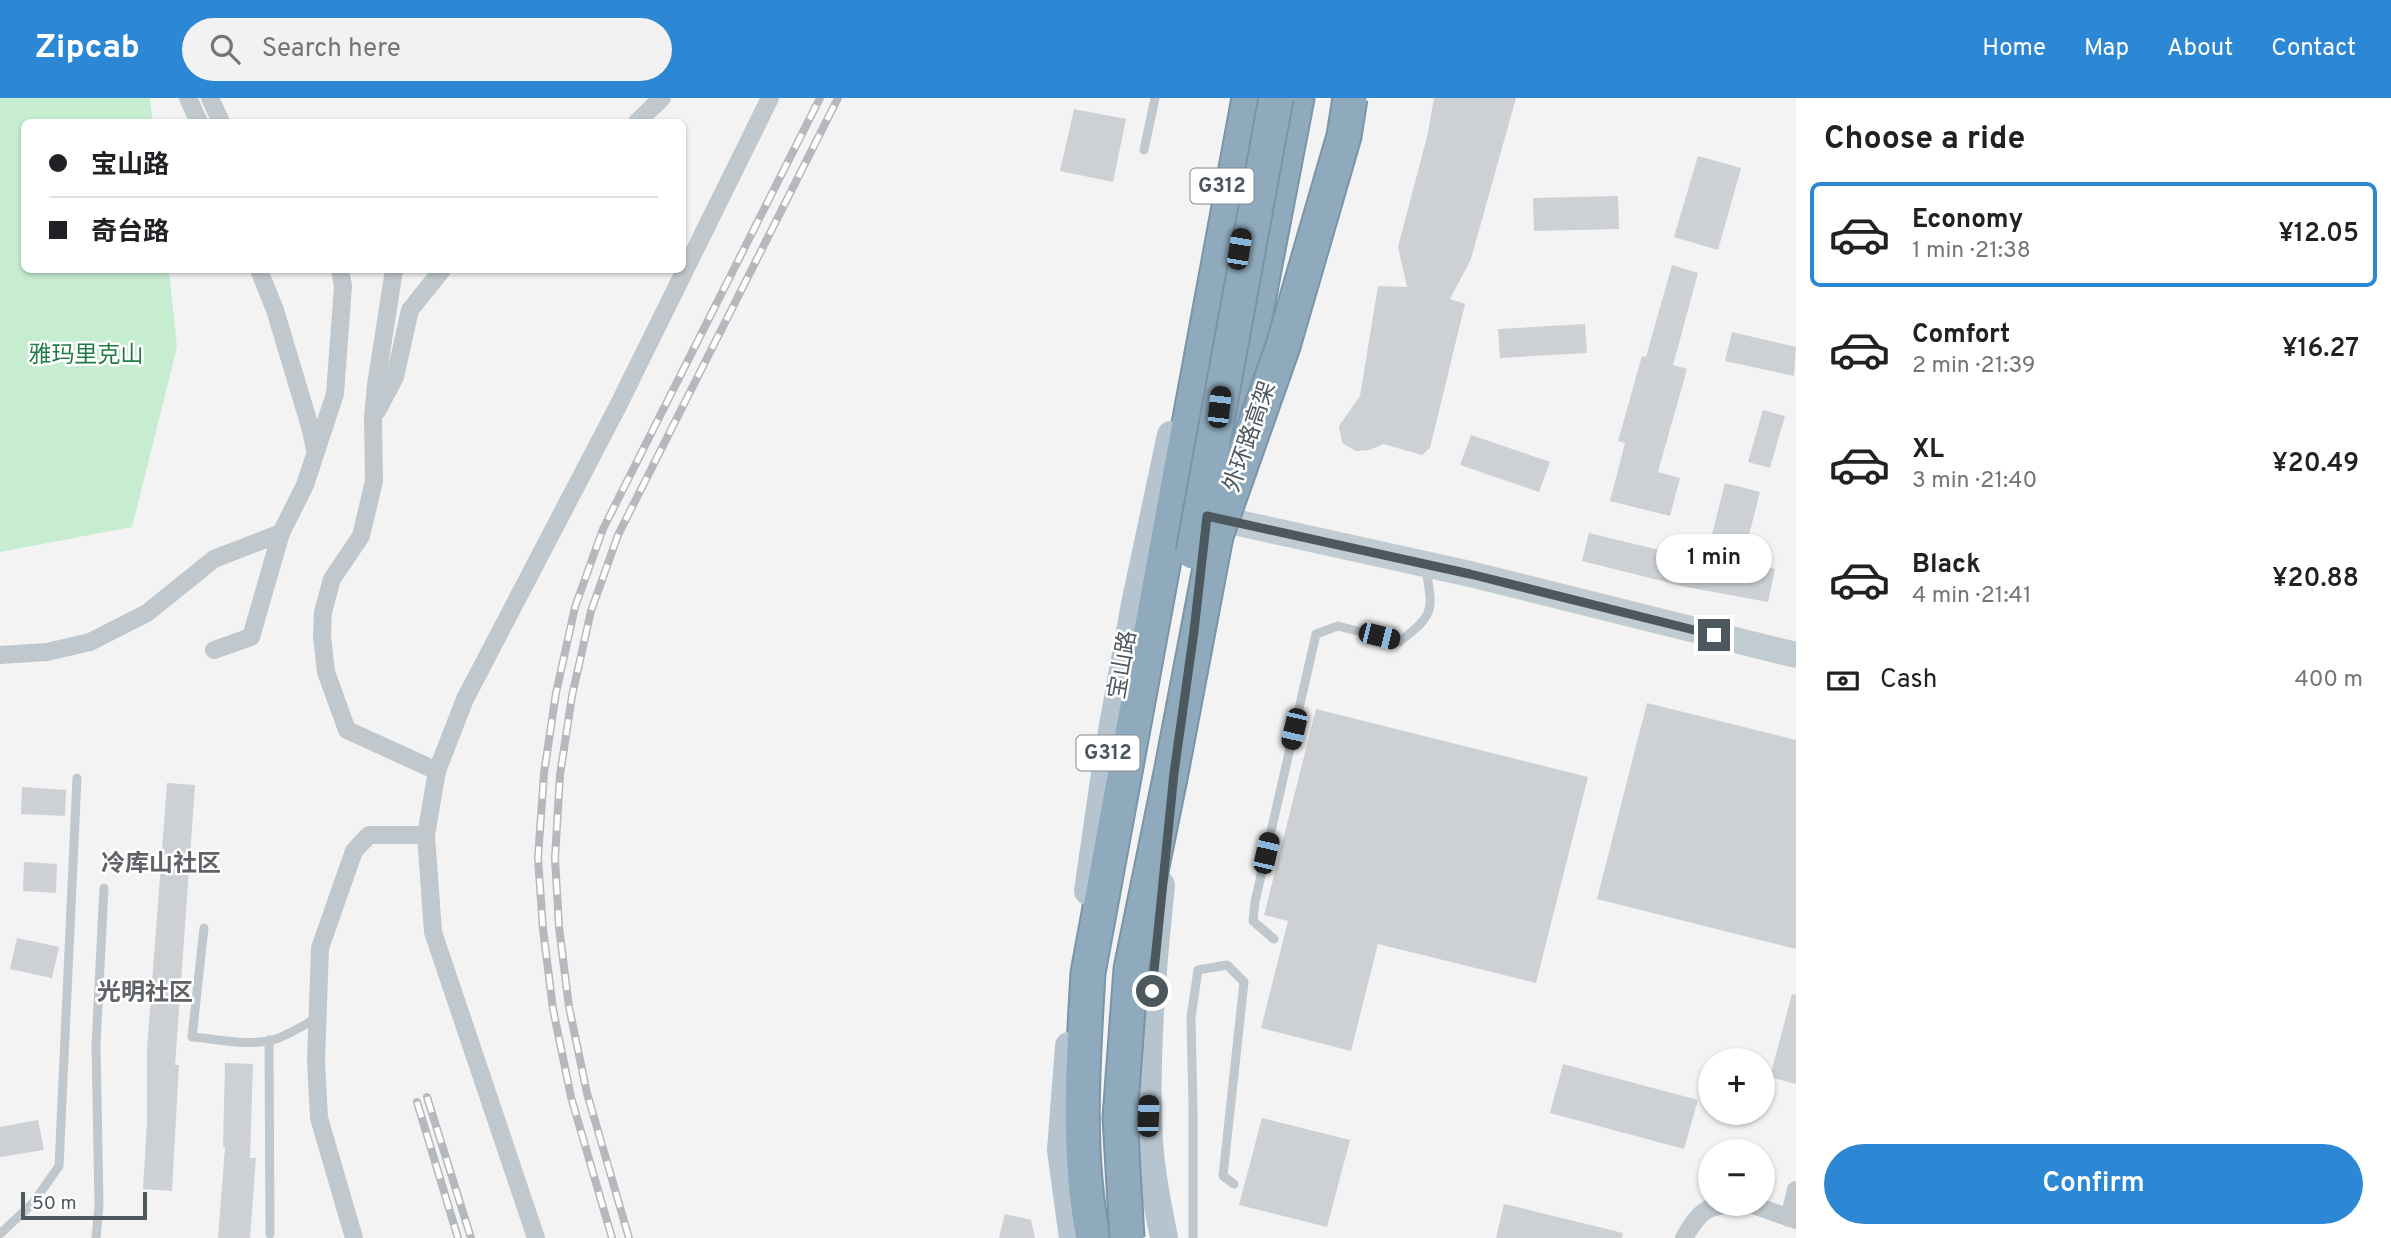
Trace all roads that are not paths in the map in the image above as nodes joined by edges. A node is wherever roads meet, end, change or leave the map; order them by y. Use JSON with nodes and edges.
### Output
{"nodes":[{"id":1,"x":188,"y":98,"type":"edge"},
{"id":2,"x":210,"y":98,"type":"edge"},
{"id":3,"x":662,"y":98,"type":"edge"},
{"id":4,"x":770,"y":98,"type":"edge"},
{"id":5,"x":1155,"y":98,"type":"edge"},
{"id":6,"x":1228,"y":98,"type":"edge"},
{"id":7,"x":1238,"y":98,"type":"edge"},
{"id":8,"x":1249,"y":98,"type":"edge"},
{"id":9,"x":1264,"y":98,"type":"edge"},
{"id":10,"x":1276,"y":98,"type":"edge"},
{"id":11,"x":1297,"y":98,"type":"edge"},
{"id":12,"x":1350,"y":98,"type":"edge"},
{"id":13,"x":1363,"y":98,"type":"edge"},
{"id":14,"x":197,"y":119,"type":"edge"},
{"id":15,"x":220,"y":119,"type":"edge"},
{"id":16,"x":640,"y":119,"type":"edge"},
{"id":17,"x":1144,"y":150,"type":"dead end"},
{"id":18,"x":686,"y":268,"type":"edge"},
{"id":19,"x":260,"y":273,"type":"edge"},
{"id":20,"x":341,"y":273,"type":"edge"},
{"id":21,"x":394,"y":273,"type":"edge"},
{"id":22,"x":440,"y":273,"type":"edge"},
{"id":23,"x":684,"y":273,"type":"edge"},
{"id":24,"x":1206,"y":274,"type":"junction"},
{"id":25,"x":373,"y":417,"type":"junction"},
{"id":26,"x":316,"y":453,"type":"junction"},
{"id":27,"x":1207,"y":516,"type":"junction"},
{"id":28,"x":281,"y":533,"type":"junction"},
{"id":29,"x":1425,"y":564,"type":"junction"},
{"id":30,"x":214,"y":650,"type":"dead end"},
{"id":31,"x":0,"y":655,"type":"edge"},
{"id":32,"x":1796,"y":655,"type":"edge"},
{"id":33,"x":437,"y":771,"type":"junction"},
{"id":34,"x":77,"y":778,"type":"dead end"},
{"id":35,"x":426,"y":835,"type":"junction"},
{"id":36,"x":104,"y":888,"type":"dead end"},
{"id":37,"x":204,"y":928,"type":"dead end"},
{"id":38,"x":1273,"y":939,"type":"dead end"},
{"id":39,"x":317,"y":1018,"type":"junction"},
{"id":40,"x":270,"y":1040,"type":"junction"},
{"id":41,"x":1234,"y":1184,"type":"dead end"},
{"id":42,"x":1796,"y":1190,"type":"edge"},
{"id":43,"x":1775,"y":1213,"type":"edge"},
{"id":44,"x":1698,"y":1216,"type":"edge"},
{"id":45,"x":1792,"y":1219,"type":"edge"},
{"id":46,"x":0,"y":1234,"type":"edge"},
{"id":47,"x":270,"y":1234,"type":"dead end"},
{"id":48,"x":96,"y":1238,"type":"edge"},
{"id":49,"x":354,"y":1238,"type":"edge"},
{"id":50,"x":536,"y":1238,"type":"edge"},
{"id":51,"x":1073,"y":1238,"type":"edge"},
{"id":52,"x":1093,"y":1238,"type":"edge"},
{"id":53,"x":1128,"y":1238,"type":"edge"},
{"id":54,"x":1148,"y":1238,"type":"edge"},
{"id":55,"x":1164,"y":1238,"type":"edge"},
{"id":56,"x":1193,"y":1238,"type":"edge"},
{"id":57,"x":1684,"y":1238,"type":"edge"}],
"edges":[{"from":1,"to":14,"type":"street"},
{"from":2,"to":15,"type":"street"},
{"from":3,"to":16,"type":"street"},
{"from":4,"to":18,"type":"street"},
{"from":5,"to":17,"type":"lane"},
{"from":6,"to":24,"type":"highway"},
{"from":7,"to":24,"type":"main road","name":"宝山路","number":"G312"},
{"from":8,"to":52,"type":"highway"},
{"from":9,"to":27,"type":"main road","number":"G312"},
{"from":10,"to":53,"type":"highway","bridge":true},
{"from":11,"to":27,"type":"highway"},
{"from":12,"to":53,"type":"highway","name":"外环路高架","bridge":true},
{"from":13,"to":54,"type":"highway","name":"外环路高架"},
{"from":19,"to":26,"type":"street"},
{"from":20,"to":26,"type":"street"},
{"from":21,"to":25,"type":"street"},
{"from":22,"to":25,"type":"street"},
{"from":23,"to":33,"type":"street"},
{"from":24,"to":51,"type":"main road","name":"宝山路","number":"G312"},
{"from":25,"to":33,"type":"street"},
{"from":26,"to":28,"type":"street"},
{"from":27,"to":29,"type":"street"},
{"from":27,"to":55,"type":"main road","number":"G312"},
{"from":28,"to":30,"type":"street"},
{"from":28,"to":31,"type":"street"},
{"from":29,"to":32,"type":"street"},
{"from":29,"to":38,"type":"lane"},
{"from":33,"to":35,"type":"street"},
{"from":34,"to":46,"type":"lane"},
{"from":35,"to":39,"type":"street"},
{"from":35,"to":50,"type":"street"},
{"from":36,"to":48,"type":"lane"},
{"from":37,"to":40,"type":"lane"},
{"from":39,"to":40,"type":"lane"},
{"from":39,"to":49,"type":"street"},
{"from":40,"to":47,"type":"lane"},
{"from":41,"to":56,"type":"lane"},
{"from":42,"to":45,"type":"street"},
{"from":43,"to":45,"type":"street"},
{"from":44,"to":57,"type":"street"}]}
